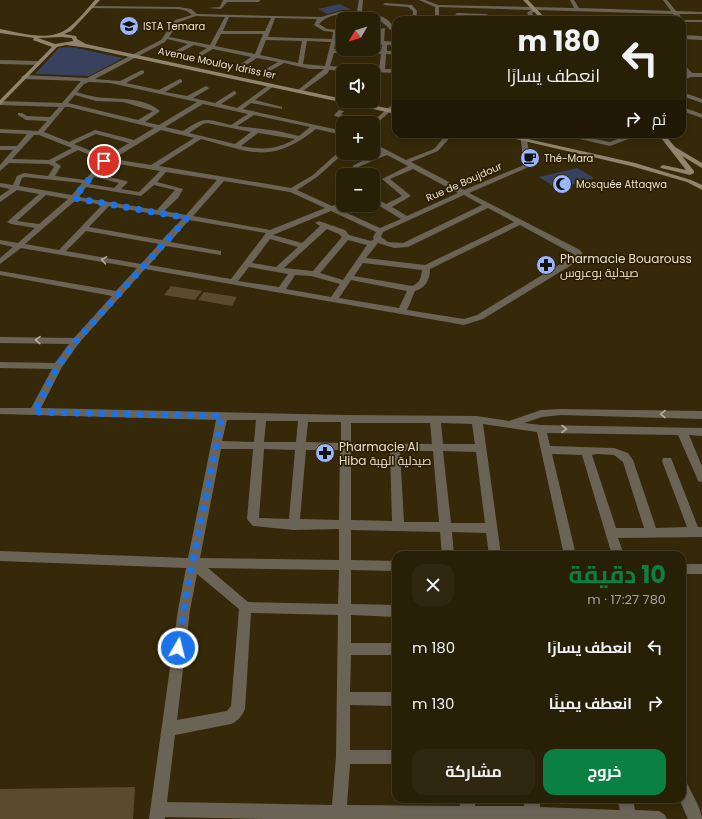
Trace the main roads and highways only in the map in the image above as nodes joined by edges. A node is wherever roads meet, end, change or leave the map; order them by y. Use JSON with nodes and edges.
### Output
{"nodes":[{"id":1,"x":98,"y":0,"type":"edge"},
{"id":2,"x":525,"y":0,"type":"edge"},
{"id":3,"x":541,"y":16,"type":"edge"},
{"id":4,"x":0,"y":32,"type":"edge"},
{"id":5,"x":72,"y":35,"type":"junction"},
{"id":6,"x":55,"y":36,"type":"junction"},
{"id":7,"x":45,"y":41,"type":"junction"},
{"id":8,"x":68,"y":44,"type":"junction"},
{"id":9,"x":55,"y":46,"type":"junction"},
{"id":10,"x":88,"y":46,"type":"junction"},
{"id":11,"x":2,"y":97,"type":"edge"},
{"id":12,"x":336,"y":100,"type":"edge"},
{"id":13,"x":0,"y":103,"type":"edge"},
{"id":14,"x":378,"y":108,"type":"edge"},
{"id":15,"x":392,"y":111,"type":"edge"},
{"id":16,"x":528,"y":138,"type":"edge"},
{"id":17,"x":665,"y":138,"type":"edge"},
{"id":18,"x":674,"y":148,"type":"junction"},
{"id":19,"x":679,"y":157,"type":"junction"},
{"id":20,"x":633,"y":164,"type":"junction"},
{"id":21,"x":652,"y":166,"type":"junction"},
{"id":22,"x":702,"y":166,"type":"edge"},
{"id":23,"x":702,"y":170,"type":"edge"},
{"id":24,"x":691,"y":172,"type":"junction"},
{"id":25,"x":689,"y":181,"type":"junction"},
{"id":26,"x":702,"y":188,"type":"edge"}],
"edges":[{"from":1,"to":5,"type":"main road"},
{"from":2,"to":3,"type":"main road"},
{"from":4,"to":6,"type":"main road"},
{"from":4,"to":7,"type":"main road"},
{"from":5,"to":6,"type":"main road"},
{"from":5,"to":8,"type":"main road"},
{"from":5,"to":10,"type":"main road"},
{"from":6,"to":7,"type":"main road"},
{"from":7,"to":9,"type":"main road"},
{"from":8,"to":9,"type":"main road"},
{"from":8,"to":10,"type":"main road"},
{"from":9,"to":11,"type":"main road"},
{"from":10,"to":12,"type":"main road","name":"Avenue Moulay Idriss Ier"},
{"from":11,"to":13,"type":"main road"},
{"from":14,"to":15,"type":"main road","name":"Avenue Moulay Idriss Ier"},
{"from":16,"to":20,"type":"main road"},
{"from":17,"to":18,"type":"main road"},
{"from":18,"to":19,"type":"main road"},
{"from":18,"to":22,"type":"main road"},
{"from":19,"to":21,"type":"main road"},
{"from":19,"to":24,"type":"main road"},
{"from":20,"to":21,"type":"main road"},
{"from":20,"to":25,"type":"main road"},
{"from":21,"to":24,"type":"main road"},
{"from":23,"to":24,"type":"main road"},
{"from":24,"to":25,"type":"main road"},
{"from":25,"to":26,"type":"main road"}]}
